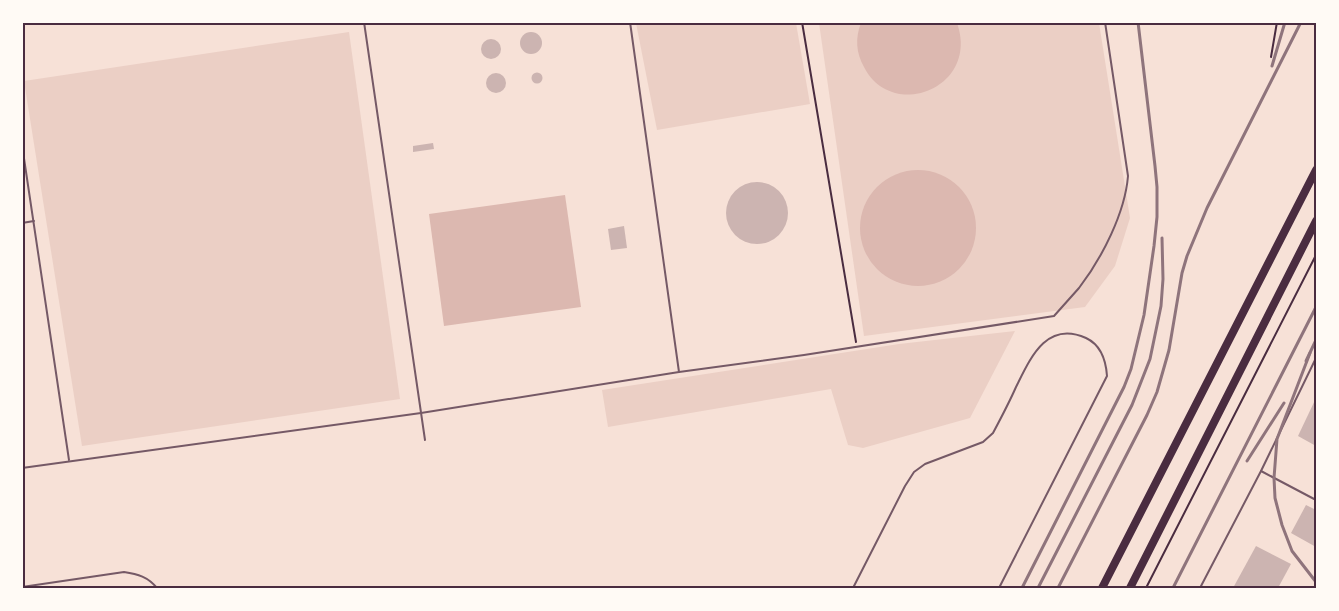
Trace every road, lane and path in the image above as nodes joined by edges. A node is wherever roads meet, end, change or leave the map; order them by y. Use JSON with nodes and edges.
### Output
{"nodes":[{"id":1,"x":364,"y":22,"type":"edge"},
{"id":2,"x":630,"y":22,"type":"edge"},
{"id":3,"x":802,"y":22,"type":"edge"},
{"id":4,"x":1105,"y":22,"type":"edge"},
{"id":5,"x":1276,"y":22,"type":"edge"},
{"id":6,"x":1271,"y":57,"type":"dead end"},
{"id":7,"x":22,"y":145,"type":"edge"},
{"id":8,"x":1317,"y":170,"type":"edge"},
{"id":9,"x":34,"y":222,"type":"junction"},
{"id":10,"x":1317,"y":222,"type":"edge"},
{"id":11,"x":22,"y":223,"type":"edge"},
{"id":12,"x":1317,"y":255,"type":"edge"},
{"id":13,"x":857,"y":346,"type":"junction"},
{"id":14,"x":1317,"y":358,"type":"edge"},
{"id":15,"x":679,"y":372,"type":"junction"},
{"id":16,"x":422,"y":413,"type":"junction"},
{"id":17,"x":425,"y":440,"type":"dead end"},
{"id":18,"x":69,"y":460,"type":"junction"},
{"id":19,"x":22,"y":468,"type":"edge"},
{"id":20,"x":1261,"y":471,"type":"junction"},
{"id":21,"x":1317,"y":500,"type":"edge"},
{"id":22,"x":22,"y":587,"type":"edge"},
{"id":23,"x":157,"y":588,"type":"edge"},
{"id":24,"x":853,"y":588,"type":"edge"},
{"id":25,"x":999,"y":588,"type":"edge"},
{"id":26,"x":1102,"y":588,"type":"edge"},
{"id":27,"x":1130,"y":588,"type":"edge"},
{"id":28,"x":1146,"y":588,"type":"edge"},
{"id":29,"x":1200,"y":588,"type":"edge"}],
"edges":[{"from":1,"to":16,"type":"lane"},
{"from":2,"to":15,"type":"lane"},
{"from":3,"to":13,"type":"path"},
{"from":4,"to":13,"type":"lane"},
{"from":5,"to":6,"type":"path"},
{"from":7,"to":9,"type":"lane"},
{"from":8,"to":26,"type":"highway"},
{"from":9,"to":11,"type":"lane"},
{"from":9,"to":18,"type":"lane"},
{"from":10,"to":27,"type":"highway"},
{"from":12,"to":28,"type":"path"},
{"from":13,"to":15,"type":"lane"},
{"from":14,"to":20,"type":"lane"},
{"from":15,"to":16,"type":"lane"},
{"from":16,"to":17,"type":"lane"},
{"from":16,"to":18,"type":"lane"},
{"from":18,"to":19,"type":"lane"},
{"from":20,"to":21,"type":"lane"},
{"from":20,"to":29,"type":"lane"},
{"from":22,"to":23,"type":"lane"},
{"from":24,"to":25,"type":"lane"}]}
